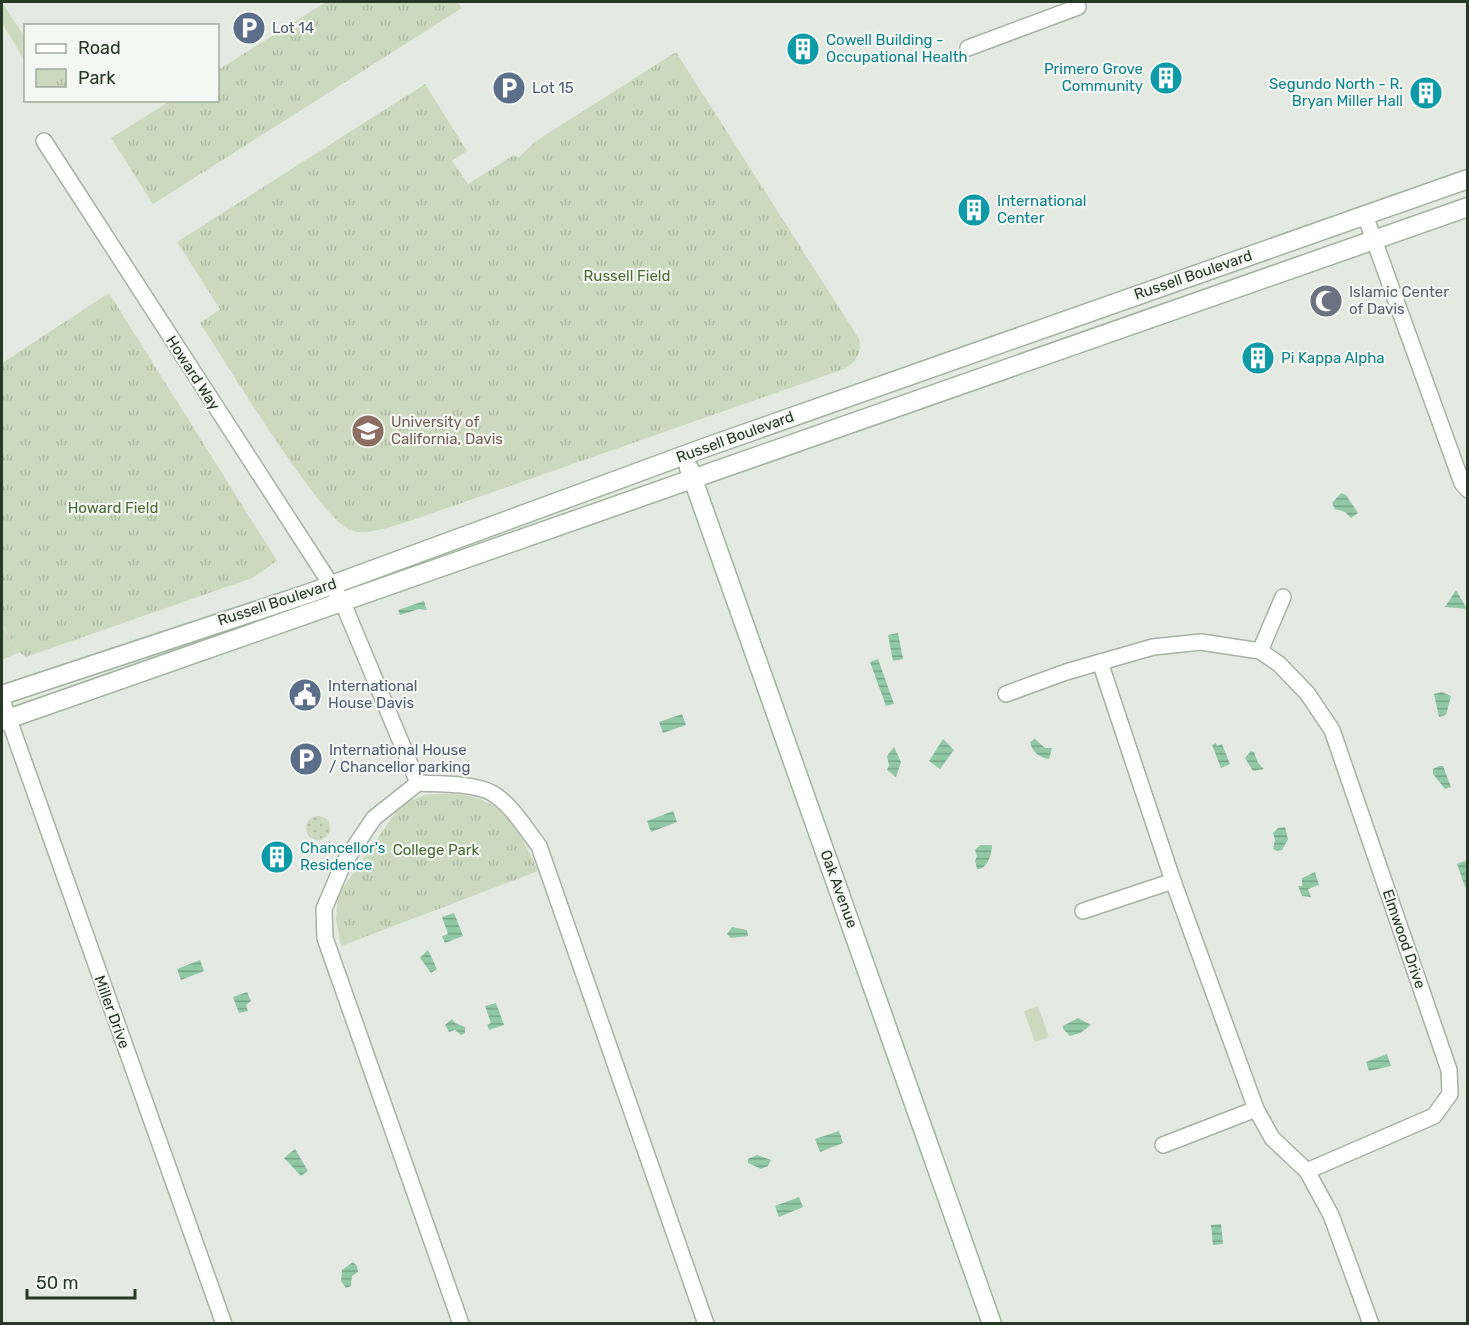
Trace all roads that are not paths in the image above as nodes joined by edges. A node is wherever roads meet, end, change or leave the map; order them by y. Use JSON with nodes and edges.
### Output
{"nodes":[{"id":1,"x":1078,"y":7,"type":"dead end"},
{"id":2,"x":968,"y":48,"type":"dead end"},
{"id":3,"x":44,"y":141,"type":"dead end"},
{"id":4,"x":1467,"y":179,"type":"edge"},
{"id":5,"x":1467,"y":207,"type":"edge"},
{"id":6,"x":1365,"y":215,"type":"junction"},
{"id":7,"x":1373,"y":240,"type":"junction"},
{"id":8,"x":894,"y":380,"type":"junction"},
{"id":9,"x":850,"y":422,"type":"junction"},
{"id":10,"x":685,"y":455,"type":"junction"},
{"id":11,"x":693,"y":478,"type":"junction"},
{"id":12,"x":1467,"y":490,"type":"edge"},
{"id":13,"x":331,"y":585,"type":"junction"},
{"id":14,"x":1282,"y":597,"type":"dead end"},
{"id":15,"x":344,"y":603,"type":"junction"},
{"id":16,"x":1260,"y":651,"type":"junction"},
{"id":17,"x":1100,"y":662,"type":"junction"},
{"id":18,"x":1006,"y":694,"type":"dead end"},
{"id":19,"x":2,"y":695,"type":"edge"},
{"id":20,"x":2,"y":700,"type":"edge"},
{"id":21,"x":5,"y":720,"type":"edge"},
{"id":22,"x":418,"y":783,"type":"junction"},
{"id":23,"x":1173,"y":881,"type":"junction"},
{"id":24,"x":1083,"y":911,"type":"dead end"},
{"id":25,"x":1256,"y":1109,"type":"junction"},
{"id":26,"x":1162,"y":1144,"type":"dead end"},
{"id":27,"x":1307,"y":1171,"type":"junction"},
{"id":28,"x":224,"y":1323,"type":"edge"},
{"id":29,"x":461,"y":1323,"type":"edge"},
{"id":30,"x":706,"y":1323,"type":"edge"},
{"id":31,"x":992,"y":1323,"type":"edge"},
{"id":32,"x":1371,"y":1323,"type":"edge"}],
"edges":[{"from":1,"to":2,"type":"street"},
{"from":3,"to":13,"type":"street","name":"Howard Way"},
{"from":4,"to":6,"type":"main road","name":"Russell Boulevard"},
{"from":5,"to":7,"type":"main road","name":"Russell Boulevard"},
{"from":6,"to":7,"type":"street"},
{"from":6,"to":8,"type":"main road","name":"Russell Boulevard"},
{"from":7,"to":9,"type":"main road","name":"Russell Boulevard"},
{"from":7,"to":12,"type":"street"},
{"from":8,"to":9,"type":"main road"},
{"from":8,"to":10,"type":"main road","name":"Russell Boulevard"},
{"from":9,"to":11,"type":"main road","name":"Russell Boulevard"},
{"from":10,"to":11,"type":"main road","name":"Oak Avenue"},
{"from":10,"to":13,"type":"main road","name":"Russell Boulevard"},
{"from":11,"to":15,"type":"main road","name":"Russell Boulevard"},
{"from":11,"to":31,"type":"main road","name":"Oak Avenue"},
{"from":13,"to":15,"type":"street","name":"Howard Way"},
{"from":13,"to":19,"type":"main road","name":"Russell Boulevard"},
{"from":14,"to":16,"type":"street"},
{"from":15,"to":21,"type":"main road","name":"Russell Boulevard"},
{"from":15,"to":22,"type":"street"},
{"from":16,"to":17,"type":"street","name":"Elmwood Drive"},
{"from":16,"to":27,"type":"street","name":"Elmwood Drive"},
{"from":17,"to":18,"type":"street","name":"Elmwood Drive"},
{"from":17,"to":23,"type":"street"},
{"from":20,"to":21,"type":"street","name":"Miller Drive"},
{"from":21,"to":28,"type":"street","name":"Miller Drive"},
{"from":22,"to":29,"type":"street"},
{"from":22,"to":30,"type":"street"},
{"from":23,"to":24,"type":"street"},
{"from":23,"to":25,"type":"street"},
{"from":25,"to":26,"type":"street"},
{"from":25,"to":27,"type":"street"},
{"from":27,"to":32,"type":"street"}]}
